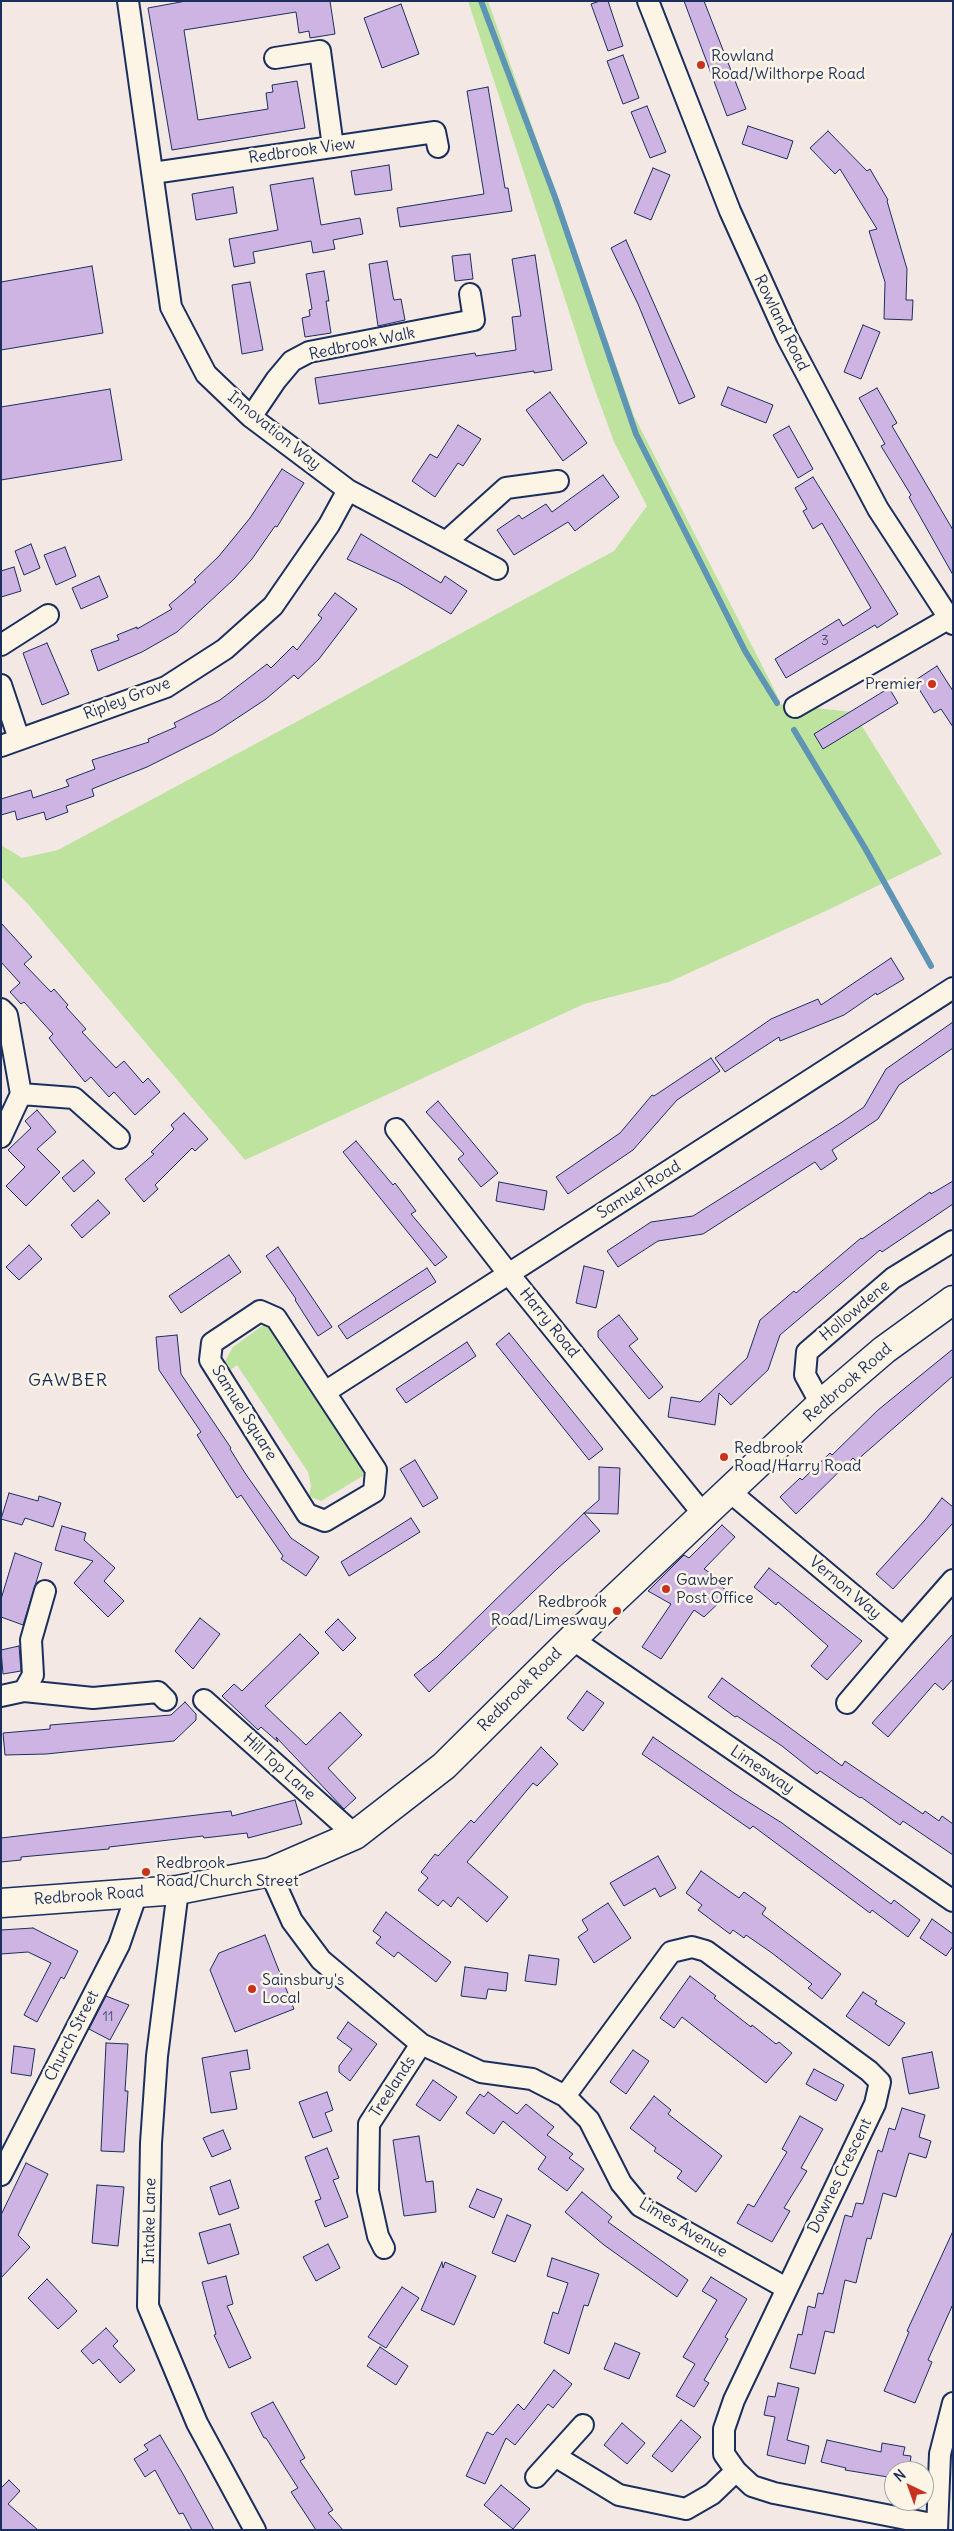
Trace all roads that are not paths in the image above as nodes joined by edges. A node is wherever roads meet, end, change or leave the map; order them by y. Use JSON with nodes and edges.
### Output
{"nodes":[{"id":1,"x":128,"y":1,"type":"edge"},
{"id":2,"x":648,"y":1,"type":"edge"},
{"id":3,"x":275,"y":58,"type":"dead end"},
{"id":4,"x":333,"y":147,"type":"junction"},
{"id":5,"x":438,"y":147,"type":"dead end"},
{"id":6,"x":153,"y":173,"type":"junction"},
{"id":7,"x":470,"y":294,"type":"dead end"},
{"id":8,"x":252,"y":417,"type":"junction"},
{"id":9,"x":558,"y":481,"type":"dead end"},
{"id":10,"x":348,"y":490,"type":"junction"},
{"id":11,"x":446,"y":542,"type":"junction"},
{"id":12,"x":498,"y":569,"type":"dead end"},
{"id":13,"x":48,"y":615,"type":"dead end"},
{"id":14,"x":951,"y":620,"type":"edge"},
{"id":15,"x":1,"y":645,"type":"edge"},
{"id":16,"x":1,"y":686,"type":"edge"},
{"id":17,"x":795,"y":707,"type":"dead end"},
{"id":18,"x":10,"y":742,"type":"edge"},
{"id":19,"x":953,"y":988,"type":"edge"},
{"id":20,"x":1,"y":1009,"type":"edge"},
{"id":21,"x":21,"y":1094,"type":"junction"},
{"id":22,"x":396,"y":1129,"type":"dead end"},
{"id":23,"x":1,"y":1137,"type":"edge"},
{"id":24,"x":119,"y":1138,"type":"dead end"},
{"id":25,"x":953,"y":1241,"type":"edge"},
{"id":26,"x":508,"y":1273,"type":"junction"},
{"id":27,"x":953,"y":1300,"type":"edge"},
{"id":28,"x":324,"y":1392,"type":"junction"},
{"id":29,"x":821,"y":1404,"type":"junction"},
{"id":30,"x":729,"y":1491,"type":"junction"},
{"id":31,"x":704,"y":1515,"type":"junction"},
{"id":32,"x":953,"y":1580,"type":"edge"},
{"id":33,"x":45,"y":1591,"type":"dead end"},
{"id":34,"x":903,"y":1637,"type":"junction"},
{"id":35,"x":572,"y":1639,"type":"junction"},
{"id":36,"x":24,"y":1692,"type":"junction"},
{"id":37,"x":1,"y":1696,"type":"edge"},
{"id":38,"x":166,"y":1700,"type":"dead end"},
{"id":39,"x":204,"y":1700,"type":"dead end"},
{"id":40,"x":847,"y":1703,"type":"dead end"},
{"id":41,"x":355,"y":1834,"type":"junction"},
{"id":42,"x":270,"y":1872,"type":"junction"},
{"id":43,"x":178,"y":1890,"type":"junction"},
{"id":44,"x":137,"y":1893,"type":"junction"},
{"id":45,"x":953,"y":1900,"type":"edge"},
{"id":46,"x":1,"y":1902,"type":"edge"},
{"id":47,"x":421,"y":2044,"type":"junction"},
{"id":48,"x":565,"y":2096,"type":"junction"},
{"id":49,"x":1,"y":2176,"type":"edge"},
{"id":50,"x":384,"y":2248,"type":"dead end"},
{"id":51,"x":786,"y":2288,"type":"junction"},
{"id":52,"x":953,"y":2403,"type":"edge"},
{"id":53,"x":583,"y":2425,"type":"dead end"},
{"id":54,"x":555,"y":2456,"type":"junction"},
{"id":55,"x":736,"y":2471,"type":"junction"},
{"id":56,"x":536,"y":2478,"type":"dead end"},
{"id":57,"x":937,"y":2527,"type":"edge"},
{"id":58,"x":254,"y":2530,"type":"edge"}],
"edges":[{"from":1,"to":6,"type":"street","name":"Innovation Way"},
{"from":2,"to":14,"type":"street","name":"Rowland Road"},
{"from":3,"to":4,"type":"street"},
{"from":4,"to":5,"type":"street","name":"Redbrook View"},
{"from":4,"to":6,"type":"street","name":"Redbrook View"},
{"from":6,"to":8,"type":"street","name":"Innovation Way"},
{"from":7,"to":8,"type":"street","name":"Redbrook Walk"},
{"from":8,"to":10,"type":"street","name":"Innovation Way"},
{"from":9,"to":11,"type":"street"},
{"from":10,"to":11,"type":"street","name":"Innovation Way"},
{"from":10,"to":18,"type":"street","name":"Ripley Grove"},
{"from":11,"to":12,"type":"street","name":"Innovation Way"},
{"from":13,"to":15,"type":"street"},
{"from":14,"to":17,"type":"street"},
{"from":16,"to":18,"type":"street"},
{"from":19,"to":26,"type":"street","name":"Samuel Road"},
{"from":20,"to":21,"type":"street"},
{"from":21,"to":23,"type":"street"},
{"from":21,"to":24,"type":"street"},
{"from":22,"to":26,"type":"street","name":"Harry Road"},
{"from":25,"to":29,"type":"street","name":"Hollowdene"},
{"from":26,"to":28,"type":"street","name":"Samuel Road"},
{"from":26,"to":31,"type":"street","name":"Harry Road"},
{"from":27,"to":29,"type":"street","name":"Redbrook Road"},
{"from":28,"to":28,"type":"street","name":"Samuel Square"},
{"from":29,"to":30,"type":"street","name":"Redbrook Road"},
{"from":30,"to":31,"type":"street","name":"Redbrook Road"},
{"from":30,"to":34,"type":"street","name":"Vernon Way"},
{"from":31,"to":35,"type":"street","name":"Redbrook Road"},
{"from":32,"to":34,"type":"street"},
{"from":33,"to":36,"type":"street"},
{"from":34,"to":40,"type":"street"},
{"from":35,"to":41,"type":"street","name":"Redbrook Road"},
{"from":35,"to":45,"type":"street","name":"Limesway"},
{"from":36,"to":37,"type":"street"},
{"from":36,"to":38,"type":"street"},
{"from":39,"to":41,"type":"street","name":"Hill Top Lane"},
{"from":41,"to":42,"type":"street","name":"Redbrook Road"},
{"from":42,"to":43,"type":"street","name":"Redbrook Road"},
{"from":42,"to":47,"type":"street","name":"Limes Avenue"},
{"from":43,"to":44,"type":"street","name":"Redbrook Road"},
{"from":43,"to":58,"type":"street","name":"Intake Lane"},
{"from":44,"to":46,"type":"street","name":"Redbrook Road"},
{"from":44,"to":49,"type":"street","name":"Church Street"},
{"from":47,"to":48,"type":"street","name":"Limes Avenue"},
{"from":47,"to":50,"type":"street","name":"Treelands"},
{"from":48,"to":51,"type":"street","name":"Limes Avenue"},
{"from":48,"to":51,"type":"street","name":"Downes Crescent"},
{"from":51,"to":55,"type":"street","name":"Downes Crescent"},
{"from":52,"to":57,"type":"street"},
{"from":53,"to":54,"type":"street"},
{"from":54,"to":55,"type":"street"},
{"from":54,"to":56,"type":"street"},
{"from":55,"to":57,"type":"street","name":"Downes Crescent"}]}
